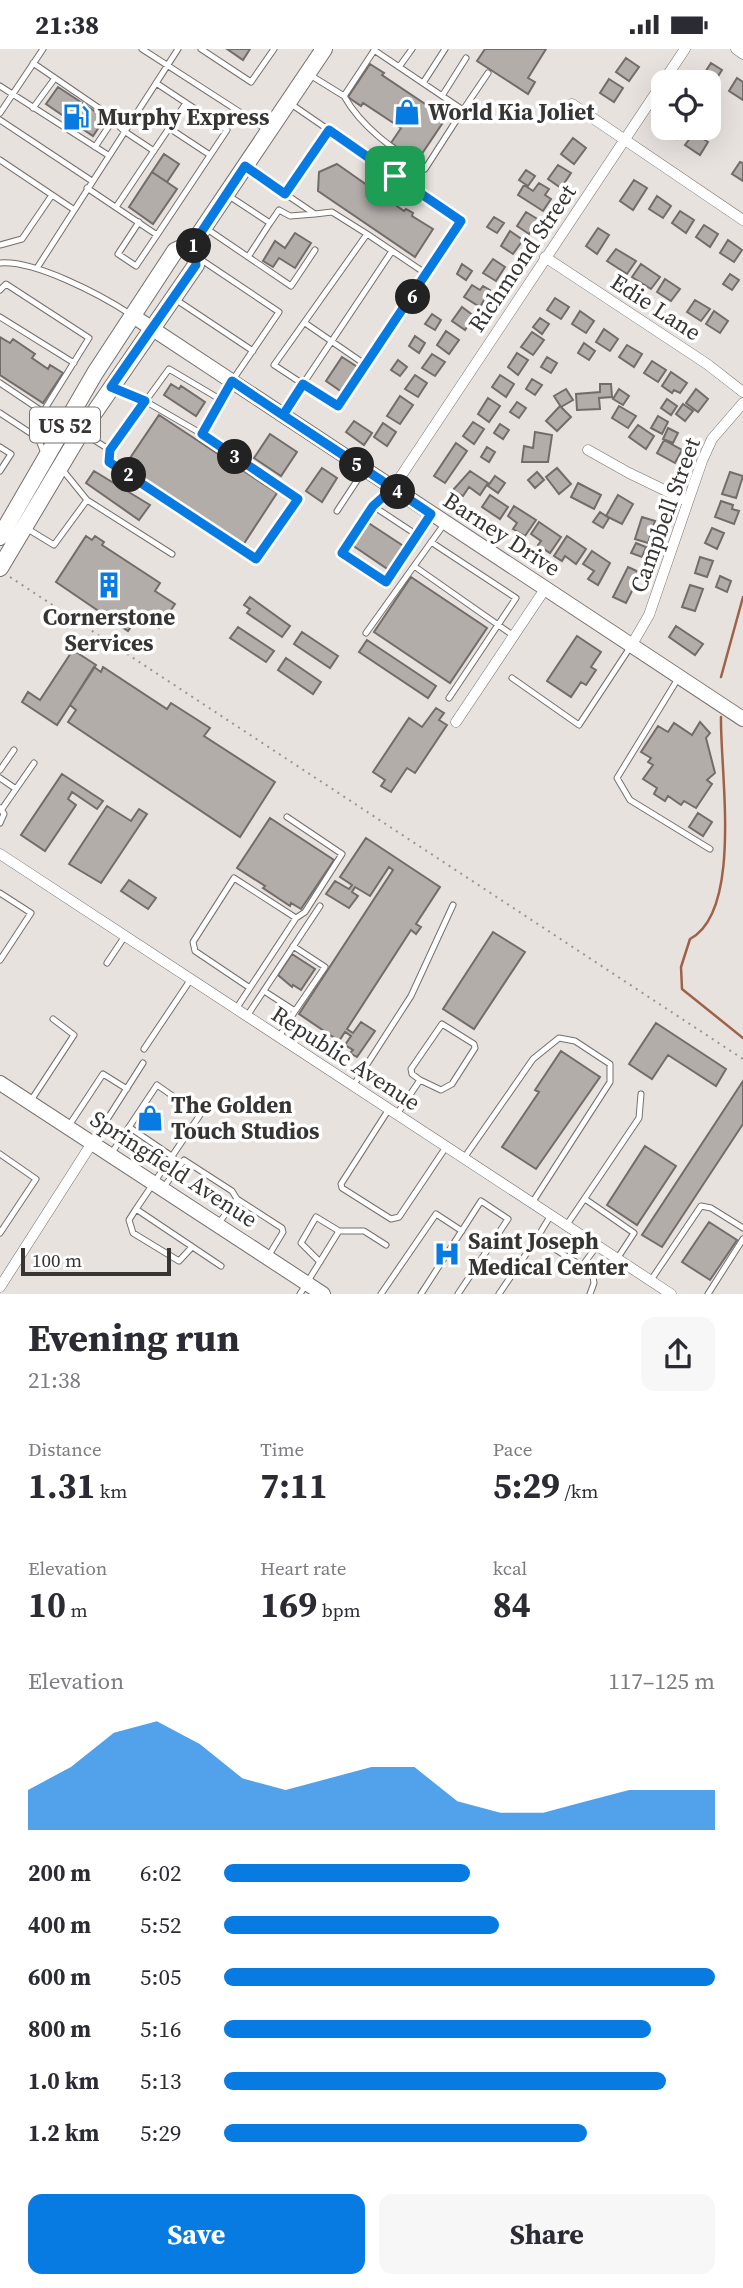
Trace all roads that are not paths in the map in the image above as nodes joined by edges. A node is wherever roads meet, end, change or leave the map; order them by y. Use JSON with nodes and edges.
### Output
{"nodes":[{"id":1,"x":43,"y":49,"type":"edge"},
{"id":2,"x":178,"y":49,"type":"edge"},
{"id":3,"x":201,"y":49,"type":"edge"},
{"id":4,"x":274,"y":49,"type":"edge"},
{"id":5,"x":324,"y":49,"type":"edge"},
{"id":6,"x":412,"y":49,"type":"edge"},
{"id":7,"x":445,"y":49,"type":"edge"},
{"id":8,"x":685,"y":49,"type":"edge"},
{"id":9,"x":736,"y":49,"type":"edge"},
{"id":10,"x":147,"y":50,"type":"edge"},
{"id":11,"x":375,"y":50,"type":"edge"},
{"id":12,"x":743,"y":54,"type":"edge"},
{"id":13,"x":466,"y":58,"type":"dead end"},
{"id":14,"x":33,"y":64,"type":"junction"},
{"id":15,"x":167,"y":65,"type":"junction"},
{"id":16,"x":399,"y":67,"type":"junction"},
{"id":17,"x":308,"y":73,"type":"junction"},
{"id":18,"x":488,"y":73,"type":"dead end"},
{"id":19,"x":55,"y":79,"type":"junction"},
{"id":20,"x":156,"y":83,"type":"junction"},
{"id":21,"x":423,"y":83,"type":"junction"},
{"id":22,"x":0,"y":86,"type":"edge"},
{"id":23,"x":12,"y":95,"type":"junction"},
{"id":24,"x":344,"y":96,"type":"junction"},
{"id":25,"x":442,"y":96,"type":"junction"},
{"id":26,"x":288,"y":102,"type":"junction"},
{"id":27,"x":186,"y":103,"type":"junction"},
{"id":28,"x":572,"y":104,"type":"dead end"},
{"id":29,"x":33,"y":108,"type":"junction"},
{"id":30,"x":463,"y":110,"type":"junction"},
{"id":31,"x":0,"y":113,"type":"edge"},
{"id":32,"x":0,"y":120,"type":"edge"},
{"id":33,"x":113,"y":120,"type":"junction"},
{"id":34,"x":169,"y":128,"type":"junction"},
{"id":35,"x":329,"y":130,"type":"junction"},
{"id":36,"x":124,"y":131,"type":"junction"},
{"id":37,"x":269,"y":131,"type":"junction"},
{"id":38,"x":625,"y":139,"type":"junction"},
{"id":39,"x":95,"y":147,"type":"junction"},
{"id":40,"x":154,"y":151,"type":"junction"},
{"id":41,"x":108,"y":155,"type":"junction"},
{"id":42,"x":210,"y":155,"type":"junction"},
{"id":43,"x":0,"y":160,"type":"edge"},
{"id":44,"x":245,"y":166,"type":"junction"},
{"id":45,"x":92,"y":181,"type":"junction"},
{"id":46,"x":87,"y":188,"type":"junction"},
{"id":47,"x":226,"y":194,"type":"junction"},
{"id":48,"x":285,"y":194,"type":"junction"},
{"id":49,"x":52,"y":195,"type":"junction"},
{"id":50,"x":116,"y":207,"type":"junction"},
{"id":51,"x":73,"y":209,"type":"junction"},
{"id":52,"x":315,"y":214,"type":"junction"},
{"id":53,"x":743,"y":220,"type":"edge"},
{"id":54,"x":139,"y":222,"type":"junction"},
{"id":55,"x":270,"y":223,"type":"junction"},
{"id":56,"x":204,"y":227,"type":"junction"},
{"id":57,"x":368,"y":234,"type":"junction"},
{"id":58,"x":157,"y":235,"type":"junction"},
{"id":59,"x":0,"y":245,"type":"edge"},
{"id":60,"x":194,"y":249,"type":"junction"},
{"id":61,"x":315,"y":250,"type":"dead end"},
{"id":62,"x":392,"y":251,"type":"junction"},
{"id":63,"x":248,"y":257,"type":"junction"},
{"id":64,"x":545,"y":257,"type":"junction"},
{"id":65,"x":0,"y":263,"type":"edge"},
{"id":66,"x":37,"y":268,"type":"junction"},
{"id":67,"x":428,"y":275,"type":"junction"},
{"id":68,"x":0,"y":290,"type":"edge"},
{"id":69,"x":173,"y":298,"type":"junction"},
{"id":70,"x":133,"y":316,"type":"junction"},
{"id":71,"x":0,"y":317,"type":"edge"},
{"id":72,"x":305,"y":323,"type":"junction"},
{"id":73,"x":151,"y":327,"type":"junction"},
{"id":74,"x":332,"y":341,"type":"junction"},
{"id":75,"x":253,"y":351,"type":"junction"},
{"id":76,"x":74,"y":363,"type":"junction"},
{"id":77,"x":366,"y":365,"type":"junction"},
{"id":78,"x":232,"y":381,"type":"junction"},
{"id":79,"x":0,"y":383,"type":"edge"},
{"id":80,"x":303,"y":384,"type":"junction"},
{"id":81,"x":111,"y":387,"type":"junction"},
{"id":82,"x":743,"y":393,"type":"edge"},
{"id":83,"x":145,"y":401,"type":"junction"},
{"id":84,"x":223,"y":401,"type":"junction"},
{"id":85,"x":743,"y":403,"type":"edge"},
{"id":86,"x":0,"y":413,"type":"edge"},
{"id":87,"x":283,"y":415,"type":"junction"},
{"id":88,"x":81,"y":432,"type":"junction"},
{"id":89,"x":60,"y":433,"type":"junction"},
{"id":90,"x":202,"y":434,"type":"junction"},
{"id":91,"x":38,"y":438,"type":"junction"},
{"id":92,"x":0,"y":447,"type":"edge"},
{"id":93,"x":110,"y":450,"type":"junction"},
{"id":94,"x":588,"y":450,"type":"dead end"},
{"id":95,"x":53,"y":463,"type":"junction"},
{"id":96,"x":364,"y":470,"type":"junction"},
{"id":97,"x":0,"y":471,"type":"edge"},
{"id":98,"x":393,"y":488,"type":"junction"},
{"id":99,"x":87,"y":500,"type":"junction"},
{"id":100,"x":687,"y":501,"type":"junction"},
{"id":101,"x":373,"y":506,"type":"junction"},
{"id":102,"x":337,"y":511,"type":"dead end"},
{"id":103,"x":431,"y":514,"type":"junction"},
{"id":104,"x":445,"y":523,"type":"junction"},
{"id":105,"x":26,"y":528,"type":"junction"},
{"id":106,"x":417,"y":535,"type":"junction"},
{"id":107,"x":0,"y":537,"type":"edge"},
{"id":108,"x":431,"y":542,"type":"junction"},
{"id":109,"x":172,"y":554,"type":"dead end"},
{"id":110,"x":414,"y":566,"type":"junction"},
{"id":111,"x":3,"y":571,"type":"edge"},
{"id":112,"x":545,"y":589,"type":"junction"},
{"id":113,"x":499,"y":625,"type":"junction"},
{"id":114,"x":366,"y":633,"type":"dead end"},
{"id":115,"x":514,"y":636,"type":"junction"},
{"id":116,"x":631,"y":646,"type":"junction"},
{"id":117,"x":679,"y":677,"type":"junction"},
{"id":118,"x":512,"y":678,"type":"dead end"},
{"id":119,"x":449,"y":698,"type":"dead end"},
{"id":120,"x":743,"y":719,"type":"edge"},
{"id":121,"x":456,"y":723,"type":"dead end"},
{"id":122,"x":14,"y":750,"type":"dead end"},
{"id":123,"x":34,"y":763,"type":"dead end"},
{"id":124,"x":0,"y":770,"type":"edge"},
{"id":125,"x":0,"y":778,"type":"edge"},
{"id":126,"x":16,"y":789,"type":"junction"},
{"id":127,"x":1,"y":808,"type":"edge"},
{"id":128,"x":287,"y":817,"type":"dead end"},
{"id":129,"x":0,"y":823,"type":"edge"},
{"id":130,"x":710,"y":849,"type":"dead end"},
{"id":131,"x":0,"y":854,"type":"edge"},
{"id":132,"x":0,"y":893,"type":"edge"},
{"id":133,"x":453,"y":905,"type":"dead end"},
{"id":134,"x":320,"y":906,"type":"dead end"},
{"id":135,"x":296,"y":918,"type":"junction"},
{"id":136,"x":125,"y":936,"type":"junction"},
{"id":137,"x":293,"y":946,"type":"junction"},
{"id":138,"x":0,"y":960,"type":"edge"},
{"id":139,"x":107,"y":963,"type":"dead end"},
{"id":140,"x":191,"y":979,"type":"junction"},
{"id":141,"x":250,"y":988,"type":"junction"},
{"id":142,"x":264,"y":991,"type":"junction"},
{"id":143,"x":236,"y":1009,"type":"junction"},
{"id":144,"x":295,"y":1011,"type":"junction"},
{"id":145,"x":247,"y":1016,"type":"junction"},
{"id":146,"x":53,"y":1019,"type":"dead end"},
{"id":147,"x":279,"y":1037,"type":"junction"},
{"id":148,"x":144,"y":1049,"type":"dead end"},
{"id":149,"x":143,"y":1063,"type":"dead end"},
{"id":150,"x":420,"y":1080,"type":"junction"},
{"id":151,"x":0,"y":1083,"type":"edge"},
{"id":152,"x":353,"y":1086,"type":"junction"},
{"id":153,"x":127,"y":1089,"type":"junction"},
{"id":154,"x":641,"y":1094,"type":"dead end"},
{"id":155,"x":30,"y":1102,"type":"junction"},
{"id":156,"x":393,"y":1112,"type":"junction"},
{"id":157,"x":68,"y":1127,"type":"junction"},
{"id":158,"x":129,"y":1127,"type":"junction"},
{"id":159,"x":92,"y":1143,"type":"junction"},
{"id":160,"x":446,"y":1147,"type":"junction"},
{"id":161,"x":0,"y":1154,"type":"edge"},
{"id":162,"x":110,"y":1155,"type":"junction"},
{"id":163,"x":173,"y":1157,"type":"junction"},
{"id":164,"x":464,"y":1158,"type":"junction"},
{"id":165,"x":158,"y":1186,"type":"junction"},
{"id":166,"x":237,"y":1199,"type":"junction"},
{"id":167,"x":586,"y":1199,"type":"junction"},
{"id":168,"x":532,"y":1203,"type":"junction"},
{"id":169,"x":136,"y":1209,"type":"junction"},
{"id":170,"x":551,"y":1215,"type":"junction"},
{"id":171,"x":217,"y":1225,"type":"junction"},
{"id":172,"x":566,"y":1226,"type":"junction"},
{"id":173,"x":743,"y":1228,"type":"edge"},
{"id":174,"x":339,"y":1231,"type":"junction"},
{"id":175,"x":462,"y":1231,"type":"junction"},
{"id":176,"x":0,"y":1233,"type":"edge"},
{"id":177,"x":537,"y":1238,"type":"junction"},
{"id":178,"x":743,"y":1239,"type":"edge"},
{"id":179,"x":386,"y":1245,"type":"dead end"},
{"id":180,"x":597,"y":1246,"type":"junction"},
{"id":181,"x":192,"y":1247,"type":"junction"},
{"id":182,"x":268,"y":1258,"type":"junction"},
{"id":183,"x":617,"y":1259,"type":"junction"},
{"id":184,"x":320,"y":1262,"type":"junction"},
{"id":185,"x":220,"y":1266,"type":"dead end"},
{"id":186,"x":582,"y":1266,"type":"junction"},
{"id":187,"x":650,"y":1281,"type":"junction"},
{"id":188,"x":0,"y":1287,"type":"edge"},
{"id":189,"x":303,"y":1289,"type":"edge"},
{"id":190,"x":709,"y":1292,"type":"edge"},
{"id":191,"x":323,"y":1294,"type":"edge"},
{"id":192,"x":381,"y":1294,"type":"edge"},
{"id":193,"x":421,"y":1294,"type":"edge"},
{"id":194,"x":458,"y":1294,"type":"edge"},
{"id":195,"x":499,"y":1294,"type":"edge"},
{"id":196,"x":590,"y":1294,"type":"edge"},
{"id":197,"x":671,"y":1294,"type":"edge"},
{"id":198,"x":718,"y":1294,"type":"edge"}],
"edges":[{"from":1,"to":14,"type":"lane"},
{"from":2,"to":15,"type":"lane"},
{"from":3,"to":4,"type":"lane"},
{"from":5,"to":17,"type":"main road","number":"US 52"},
{"from":6,"to":16,"type":"lane"},
{"from":7,"to":21,"type":"lane"},
{"from":8,"to":38,"type":"street","name":"Richmond Street"},
{"from":9,"to":12,"type":"street"},
{"from":10,"to":15,"type":"lane"},
{"from":11,"to":16,"type":"lane"},
{"from":11,"to":24,"type":"lane"},
{"from":13,"to":25,"type":"lane"},
{"from":14,"to":19,"type":"lane"},
{"from":14,"to":23,"type":"lane"},
{"from":15,"to":20,"type":"lane"},
{"from":15,"to":37,"type":"lane"},
{"from":16,"to":21,"type":"lane"},
{"from":17,"to":24,"type":"lane"},
{"from":17,"to":26,"type":"main road","number":"US 52"},
{"from":18,"to":30,"type":"lane"},
{"from":19,"to":29,"type":"lane"},
{"from":19,"to":33,"type":"lane"},
{"from":20,"to":27,"type":"lane"},
{"from":20,"to":36,"type":"lane"},
{"from":21,"to":25,"type":"lane"},
{"from":22,"to":23,"type":"lane"},
{"from":23,"to":29,"type":"lane"},
{"from":23,"to":31,"type":"lane"},
{"from":24,"to":30,"type":"lane"},
{"from":25,"to":30,"type":"lane"},
{"from":26,"to":35,"type":"lane"},
{"from":26,"to":37,"type":"main road","number":"US 52"},
{"from":27,"to":34,"type":"lane"},
{"from":27,"to":42,"type":"lane"},
{"from":28,"to":38,"type":"street"},
{"from":29,"to":39,"type":"lane"},
{"from":32,"to":45,"type":"lane"},
{"from":33,"to":36,"type":"lane"},
{"from":33,"to":39,"type":"lane"},
{"from":34,"to":40,"type":"lane"},
{"from":34,"to":42,"type":"lane"},
{"from":35,"to":48,"type":"lane"},
{"from":35,"to":67,"type":"lane"},
{"from":36,"to":40,"type":"lane"},
{"from":36,"to":41,"type":"lane"},
{"from":37,"to":44,"type":"main road","number":"US 52"},
{"from":38,"to":53,"type":"street"},
{"from":38,"to":64,"type":"street","name":"Richmond Street"},
{"from":39,"to":41,"type":"lane"},
{"from":40,"to":50,"type":"lane"},
{"from":41,"to":45,"type":"lane"},
{"from":42,"to":58,"type":"lane"},
{"from":43,"to":49,"type":"lane"},
{"from":44,"to":47,"type":"main road","number":"US 52"},
{"from":44,"to":48,"type":"lane"},
{"from":45,"to":46,"type":"lane"},
{"from":46,"to":50,"type":"lane"},
{"from":46,"to":51,"type":"lane"},
{"from":47,"to":55,"type":"lane"},
{"from":47,"to":56,"type":"main road","number":"US 52"},
{"from":48,"to":52,"type":"lane"},
{"from":49,"to":51,"type":"lane"},
{"from":49,"to":59,"type":"lane"},
{"from":50,"to":54,"type":"lane"},
{"from":51,"to":66,"type":"lane"},
{"from":52,"to":55,"type":"lane"},
{"from":52,"to":57,"type":"lane"},
{"from":54,"to":58,"type":"lane"},
{"from":54,"to":58,"type":"lane"},
{"from":55,"to":63,"type":"lane"},
{"from":56,"to":60,"type":"main road","number":"US 52"},
{"from":56,"to":63,"type":"lane"},
{"from":57,"to":62,"type":"lane"},
{"from":57,"to":72,"type":"lane"},
{"from":60,"to":69,"type":"main road","number":"US 52"},
{"from":60,"to":70,"type":"main road","number":"US 52"},
{"from":60,"to":75,"type":"lane"},
{"from":61,"to":63,"type":"lane"},
{"from":62,"to":67,"type":"lane"},
{"from":62,"to":74,"type":"lane"},
{"from":64,"to":82,"type":"street","name":"Edie Lane"},
{"from":64,"to":98,"type":"street","name":"Richmond Street"},
{"from":65,"to":66,"type":"lane"},
{"from":66,"to":70,"type":"lane"},
{"from":67,"to":77,"type":"lane"},
{"from":68,"to":76,"type":"lane"},
{"from":69,"to":73,"type":"main road","number":"US 52"},
{"from":69,"to":75,"type":"lane"},
{"from":70,"to":73,"type":"street","name":"Barney Drive"},
{"from":70,"to":89,"type":"main road","number":"US 52"},
{"from":71,"to":76,"type":"lane"},
{"from":72,"to":74,"type":"lane"},
{"from":72,"to":80,"type":"lane"},
{"from":73,"to":78,"type":"street","name":"Barney Drive"},
{"from":73,"to":81,"type":"main road","number":"US 52"},
{"from":74,"to":77,"type":"lane"},
{"from":74,"to":80,"type":"lane"},
{"from":75,"to":78,"type":"lane"},
{"from":76,"to":79,"type":"lane"},
{"from":77,"to":80,"type":"lane"},
{"from":78,"to":84,"type":"lane"},
{"from":78,"to":87,"type":"street","name":"Barney Drive"},
{"from":80,"to":87,"type":"lane"},
{"from":81,"to":83,"type":"lane"},
{"from":81,"to":88,"type":"main road","number":"US 52"},
{"from":83,"to":84,"type":"lane"},
{"from":83,"to":90,"type":"lane"},
{"from":83,"to":93,"type":"lane"},
{"from":84,"to":90,"type":"lane"},
{"from":85,"to":100,"type":"street","name":"Campbell Street"},
{"from":86,"to":91,"type":"lane"},
{"from":87,"to":96,"type":"street","name":"Barney Drive"},
{"from":88,"to":93,"type":"lane"},
{"from":88,"to":95,"type":"main road","number":"US 52"},
{"from":89,"to":91,"type":"lane"},
{"from":89,"to":95,"type":"main road","number":"US 52"},
{"from":90,"to":93,"type":"lane"},
{"from":91,"to":95,"type":"lane"},
{"from":92,"to":97,"type":"lane"},
{"from":94,"to":100,"type":"street"},
{"from":95,"to":99,"type":"lane"},
{"from":95,"to":105,"type":"main road","number":"US 52"},
{"from":95,"to":107,"type":"main road","number":"US 52"},
{"from":96,"to":98,"type":"street","name":"Barney Drive"},
{"from":96,"to":102,"type":"lane"},
{"from":98,"to":101,"type":"lane"},
{"from":98,"to":103,"type":"street","name":"Barney Drive"},
{"from":99,"to":105,"type":"lane"},
{"from":99,"to":109,"type":"lane"},
{"from":100,"to":116,"type":"street","name":"Campbell Street"},
{"from":101,"to":106,"type":"lane"},
{"from":101,"to":106,"type":"lane"},
{"from":103,"to":104,"type":"street","name":"Barney Drive"},
{"from":103,"to":106,"type":"lane"},
{"from":104,"to":108,"type":"lane"},
{"from":104,"to":112,"type":"street","name":"Barney Drive"},
{"from":105,"to":111,"type":"main road","number":"US 52"},
{"from":108,"to":110,"type":"lane"},
{"from":108,"to":113,"type":"lane"},
{"from":110,"to":113,"type":"lane"},
{"from":110,"to":114,"type":"lane"},
{"from":112,"to":115,"type":"street"},
{"from":112,"to":116,"type":"street","name":"Barney Drive"},
{"from":113,"to":115,"type":"lane"},
{"from":113,"to":119,"type":"lane"},
{"from":115,"to":121,"type":"street"},
{"from":116,"to":117,"type":"street","name":"Barney Drive"},
{"from":116,"to":118,"type":"lane"},
{"from":117,"to":120,"type":"street","name":"Barney Drive"},
{"from":117,"to":130,"type":"lane"},
{"from":122,"to":124,"type":"lane"},
{"from":123,"to":126,"type":"lane"},
{"from":125,"to":126,"type":"lane"},
{"from":126,"to":127,"type":"lane"},
{"from":127,"to":129,"type":"lane"},
{"from":128,"to":135,"type":"lane"},
{"from":131,"to":136,"type":"street","name":"Republic Avenue"},
{"from":132,"to":138,"type":"lane"},
{"from":133,"to":152,"type":"lane"},
{"from":134,"to":137,"type":"lane"},
{"from":135,"to":141,"type":"lane"},
{"from":135,"to":141,"type":"lane"},
{"from":136,"to":139,"type":"lane"},
{"from":136,"to":140,"type":"street","name":"Republic Avenue"},
{"from":137,"to":142,"type":"lane"},
{"from":137,"to":144,"type":"lane"},
{"from":140,"to":143,"type":"street","name":"Republic Avenue"},
{"from":140,"to":148,"type":"lane"},
{"from":141,"to":143,"type":"lane"},
{"from":142,"to":144,"type":"lane"},
{"from":142,"to":145,"type":"lane"},
{"from":143,"to":145,"type":"street","name":"Republic Avenue"},
{"from":144,"to":147,"type":"lane"},
{"from":145,"to":147,"type":"street","name":"Republic Avenue"},
{"from":146,"to":155,"type":"lane"},
{"from":147,"to":152,"type":"street","name":"Republic Avenue"},
{"from":149,"to":153,"type":"lane"},
{"from":150,"to":150,"type":"lane"},
{"from":150,"to":156,"type":"lane"},
{"from":151,"to":155,"type":"street","name":"Springfield Avenue"},
{"from":152,"to":156,"type":"street","name":"Republic Avenue"},
{"from":153,"to":157,"type":"lane"},
{"from":153,"to":159,"type":"lane"},
{"from":154,"to":167,"type":"lane"},
{"from":155,"to":157,"type":"street","name":"Springfield Avenue"},
{"from":156,"to":160,"type":"street","name":"Republic Avenue"},
{"from":156,"to":160,"type":"lane"},
{"from":157,"to":159,"type":"street","name":"Springfield Avenue"},
{"from":158,"to":162,"type":"lane"},
{"from":158,"to":163,"type":"lane"},
{"from":158,"to":163,"type":"lane"},
{"from":159,"to":162,"type":"street","name":"Springfield Avenue"},
{"from":159,"to":188,"type":"street"},
{"from":160,"to":164,"type":"street","name":"Republic Avenue"},
{"from":161,"to":176,"type":"lane"},
{"from":162,"to":165,"type":"street","name":"Springfield Avenue"},
{"from":163,"to":165,"type":"lane"},
{"from":164,"to":168,"type":"street","name":"Republic Avenue"},
{"from":164,"to":168,"type":"lane"},
{"from":165,"to":166,"type":"lane"},
{"from":165,"to":169,"type":"lane"},
{"from":165,"to":171,"type":"street","name":"Springfield Avenue"},
{"from":166,"to":171,"type":"lane"},
{"from":166,"to":182,"type":"lane"},
{"from":167,"to":172,"type":"lane"},
{"from":167,"to":183,"type":"lane"},
{"from":168,"to":170,"type":"street","name":"Republic Avenue"},
{"from":169,"to":181,"type":"lane"},
{"from":169,"to":181,"type":"lane"},
{"from":170,"to":172,"type":"street","name":"Republic Avenue"},
{"from":170,"to":177,"type":"lane"},
{"from":171,"to":182,"type":"street","name":"Springfield Avenue"},
{"from":172,"to":180,"type":"street","name":"Republic Avenue"},
{"from":173,"to":187,"type":"lane"},
{"from":174,"to":179,"type":"lane"},
{"from":174,"to":184,"type":"lane"},
{"from":174,"to":184,"type":"lane"},
{"from":175,"to":192,"type":"lane"},
{"from":175,"to":193,"type":"lane"},
{"from":175,"to":194,"type":"lane"},
{"from":177,"to":186,"type":"lane"},
{"from":177,"to":195,"type":"lane"},
{"from":178,"to":190,"type":"lane"},
{"from":180,"to":183,"type":"street","name":"Republic Avenue"},
{"from":180,"to":186,"type":"lane"},
{"from":181,"to":185,"type":"lane"},
{"from":182,"to":189,"type":"street","name":"Springfield Avenue"},
{"from":183,"to":187,"type":"street","name":"Republic Avenue"},
{"from":184,"to":189,"type":"lane"},
{"from":186,"to":196,"type":"lane"},
{"from":187,"to":197,"type":"street","name":"Republic Avenue"},
{"from":189,"to":191,"type":"street","name":"Springfield Avenue"},
{"from":190,"to":198,"type":"lane"}]}
